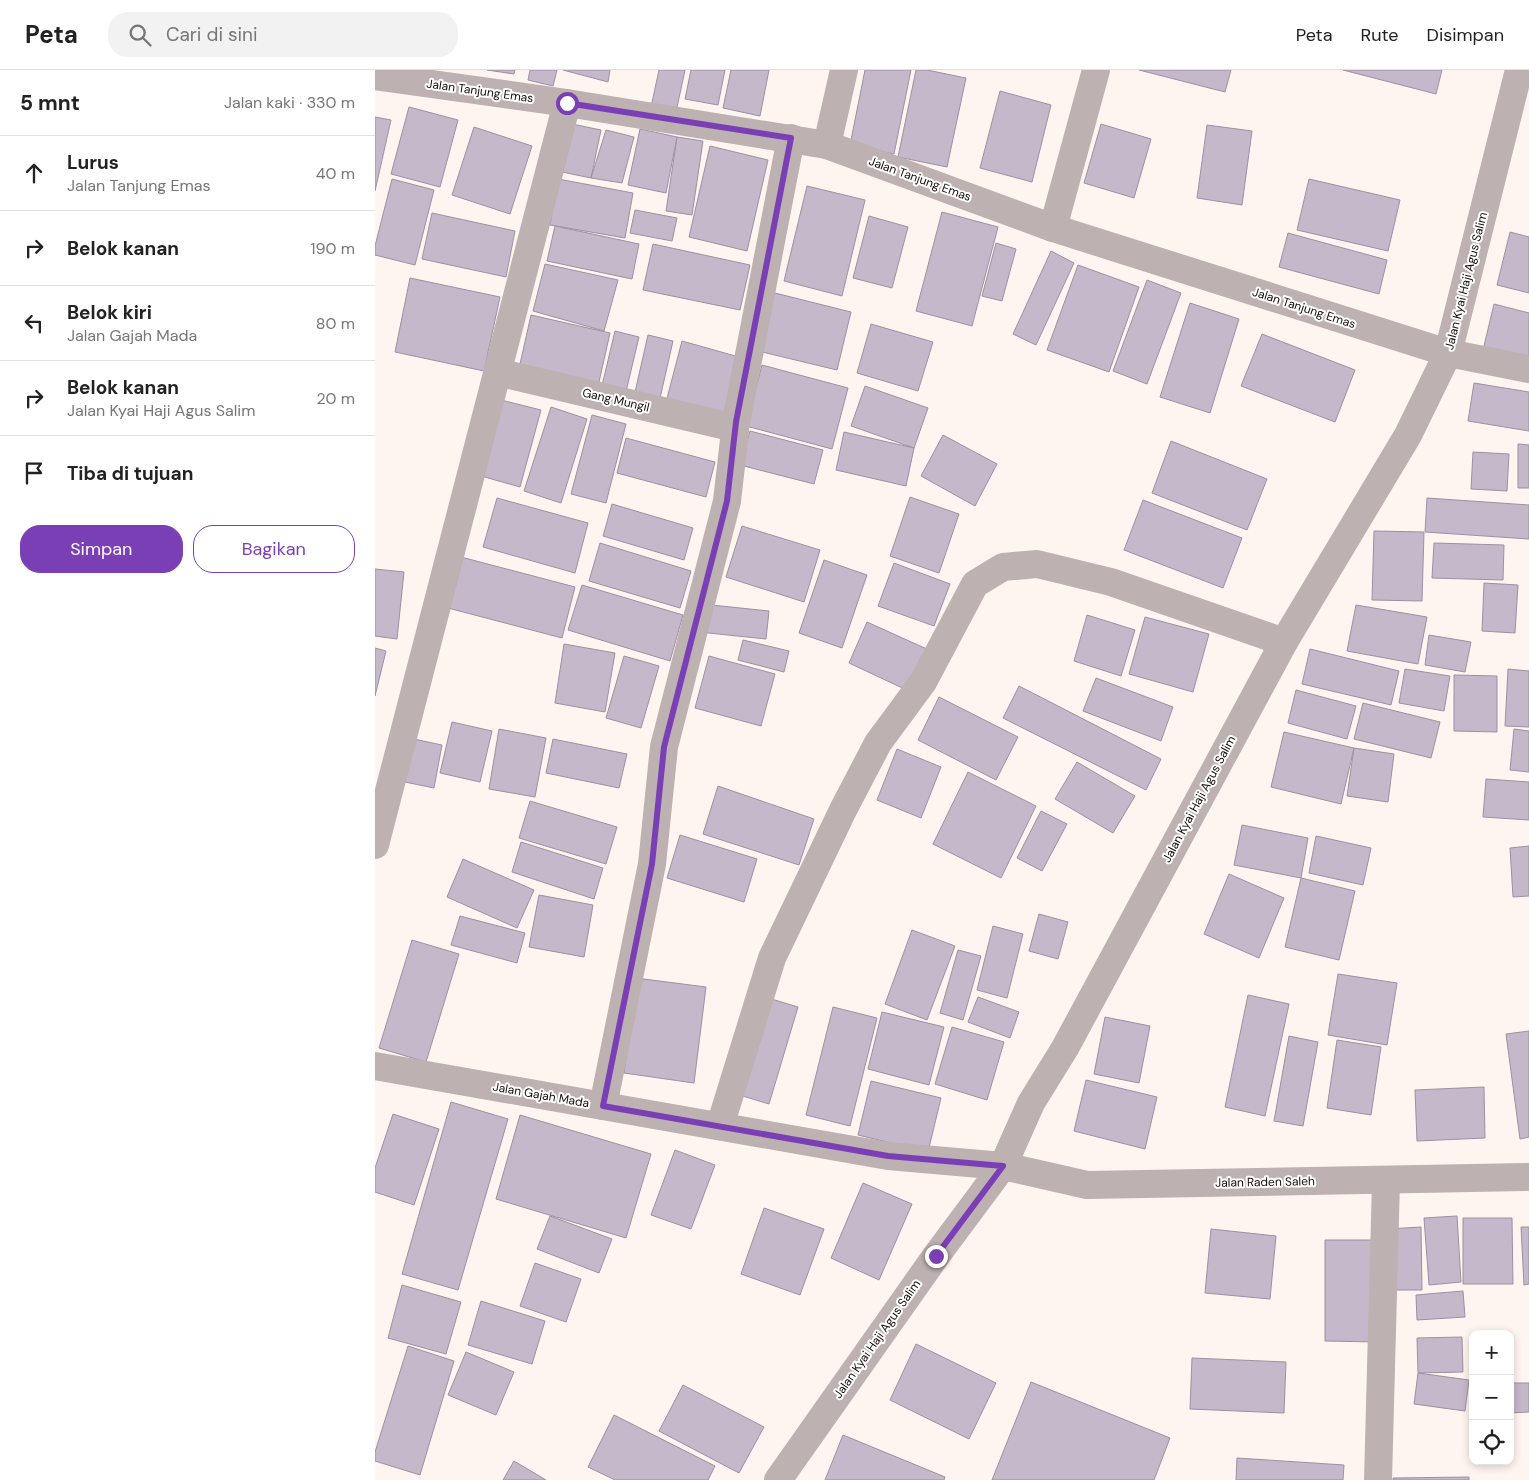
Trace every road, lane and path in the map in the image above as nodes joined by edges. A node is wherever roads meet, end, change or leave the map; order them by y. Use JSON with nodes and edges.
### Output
{"nodes":[{"id":1,"x":844,"y":70,"type":"edge"},
{"id":2,"x":1096,"y":70,"type":"edge"},
{"id":3,"x":1519,"y":70,"type":"edge"},
{"id":4,"x":375,"y":76,"type":"edge"},
{"id":5,"x":567,"y":103,"type":"junction"},
{"id":6,"x":791,"y":138,"type":"junction"},
{"id":7,"x":827,"y":145,"type":"junction"},
{"id":8,"x":1053,"y":228,"type":"junction"},
{"id":9,"x":1448,"y":354,"type":"junction"},
{"id":10,"x":1529,"y":369,"type":"edge"},
{"id":11,"x":497,"y":372,"type":"junction"},
{"id":12,"x":735,"y":428,"type":"junction"},
{"id":13,"x":1284,"y":642,"type":"junction"},
{"id":14,"x":375,"y":846,"type":"edge"},
{"id":15,"x":375,"y":1066,"type":"edge"},
{"id":16,"x":603,"y":1106,"type":"junction"},
{"id":17,"x":720,"y":1126,"type":"junction"},
{"id":18,"x":1003,"y":1166,"type":"junction"},
{"id":19,"x":1529,"y":1177,"type":"edge"},
{"id":20,"x":1387,"y":1180,"type":"junction"},
{"id":21,"x":778,"y":1480,"type":"edge"},
{"id":22,"x":1378,"y":1480,"type":"edge"}],
"edges":[{"from":1,"to":7,"type":"street"},
{"from":2,"to":8,"type":"street"},
{"from":3,"to":9,"type":"street","name":"Jalan Kyai Haji Agus Salim"},
{"from":4,"to":5,"type":"street","name":"Jalan Tanjung Emas"},
{"from":5,"to":6,"type":"street","name":"Jalan Tanjung Emas"},
{"from":5,"to":11,"type":"street"},
{"from":6,"to":7,"type":"street","name":"Jalan Tanjung Emas"},
{"from":6,"to":12,"type":"street"},
{"from":7,"to":8,"type":"street","name":"Jalan Tanjung Emas"},
{"from":8,"to":9,"type":"street","name":"Jalan Tanjung Emas"},
{"from":9,"to":10,"type":"street","name":"Jalan Tanjung Emas"},
{"from":9,"to":13,"type":"street","name":"Jalan Kyai Haji Agus Salim"},
{"from":11,"to":12,"type":"street","name":"Gang Mungil"},
{"from":11,"to":14,"type":"street"},
{"from":12,"to":16,"type":"street"},
{"from":13,"to":17,"type":"street"},
{"from":13,"to":18,"type":"street","name":"Jalan Kyai Haji Agus Salim"},
{"from":15,"to":16,"type":"street","name":"Jalan Gajah Mada"},
{"from":16,"to":17,"type":"street","name":"Jalan Gajah Mada"},
{"from":17,"to":18,"type":"street","name":"Jalan Gajah Mada"},
{"from":18,"to":20,"type":"street","name":"Jalan Raden Saleh"},
{"from":18,"to":21,"type":"street","name":"Jalan Kyai Haji Agus Salim"},
{"from":19,"to":20,"type":"street","name":"Jalan Raden Saleh"},
{"from":20,"to":22,"type":"street"}]}
